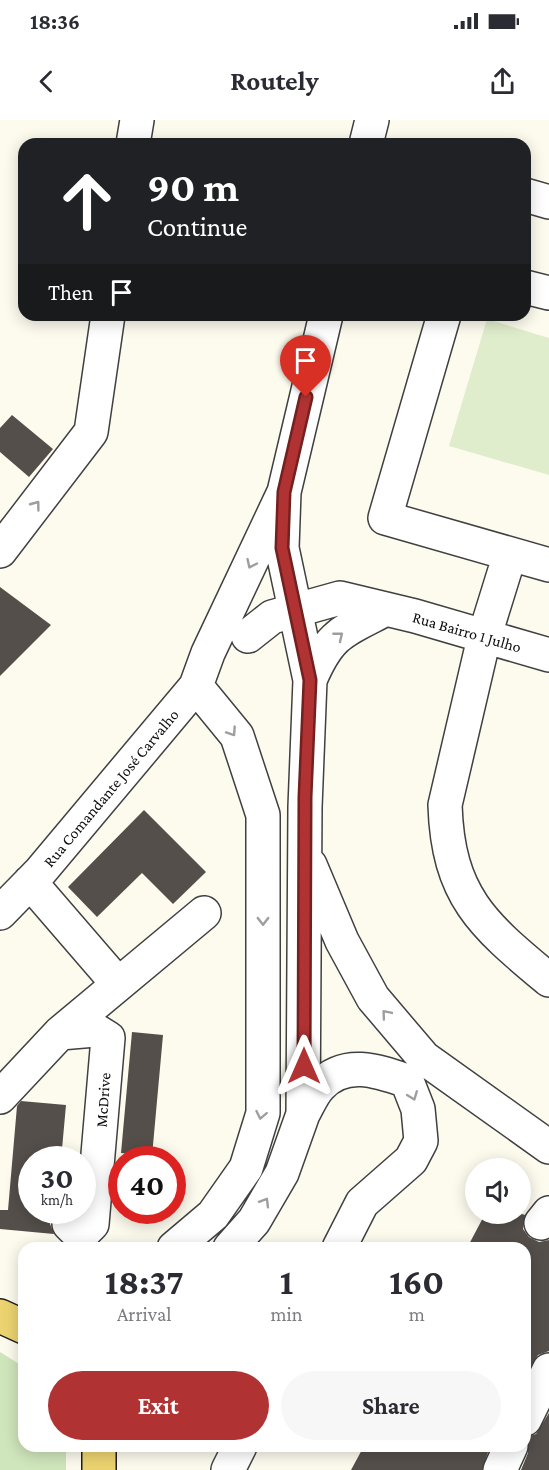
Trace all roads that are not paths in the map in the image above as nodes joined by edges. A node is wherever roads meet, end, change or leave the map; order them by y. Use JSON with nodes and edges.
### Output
{"nodes":[{"id":1,"x":137,"y":120,"type":"edge"},
{"id":2,"x":372,"y":120,"type":"edge"},
{"id":3,"x":134,"y":138,"type":"edge"},
{"id":4,"x":368,"y":138,"type":"edge"},
{"id":5,"x":531,"y":197,"type":"edge"},
{"id":6,"x":549,"y":202,"type":"edge"},
{"id":7,"x":531,"y":288,"type":"edge"},
{"id":8,"x":549,"y":293,"type":"edge"},
{"id":9,"x":107,"y":321,"type":"edge"},
{"id":10,"x":325,"y":321,"type":"edge"},
{"id":11,"x":442,"y":321,"type":"edge"},
{"id":12,"x":284,"y":492,"type":"junction"},
{"id":13,"x":282,"y":548,"type":"junction"},
{"id":14,"x":0,"y":551,"type":"edge"},
{"id":15,"x":510,"y":554,"type":"junction"},
{"id":16,"x":549,"y":565,"type":"edge"},
{"id":17,"x":340,"y":598,"type":"junction"},
{"id":18,"x":386,"y":609,"type":"junction"},
{"id":19,"x":296,"y":610,"type":"junction"},
{"id":20,"x":248,"y":636,"type":"junction"},
{"id":21,"x":484,"y":638,"type":"junction"},
{"id":22,"x":208,"y":653,"type":"junction"},
{"id":23,"x":549,"y":655,"type":"edge"},
{"id":24,"x":310,"y":680,"type":"junction"},
{"id":25,"x":196,"y":686,"type":"junction"},
{"id":26,"x":304,"y":852,"type":"junction"},
{"id":27,"x":30,"y":882,"type":"junction"},
{"id":28,"x":0,"y":913,"type":"edge"},
{"id":29,"x":204,"y":913,"type":"dead end"},
{"id":30,"x":549,"y":980,"type":"edge"},
{"id":31,"x":118,"y":984,"type":"junction"},
{"id":32,"x":70,"y":1032,"type":"junction"},
{"id":33,"x":424,"y":1058,"type":"junction"},
{"id":34,"x":374,"y":1069,"type":"junction"},
{"id":35,"x":0,"y":1097,"type":"edge"},
{"id":36,"x":303,"y":1114,"type":"junction"},
{"id":37,"x":77,"y":1146,"type":"edge"},
{"id":38,"x":549,"y":1147,"type":"edge"},
{"id":39,"x":96,"y":1178,"type":"edge"},
{"id":40,"x":69,"y":1224,"type":"edge"},
{"id":41,"x":92,"y":1224,"type":"edge"},
{"id":42,"x":181,"y":1242,"type":"edge"},
{"id":43,"x":235,"y":1242,"type":"edge"},
{"id":44,"x":342,"y":1242,"type":"edge"},
{"id":45,"x":0,"y":1316,"type":"edge"},
{"id":46,"x":18,"y":1317,"type":"edge"},
{"id":47,"x":18,"y":1324,"type":"edge"},
{"id":48,"x":549,"y":1370,"type":"edge"},
{"id":49,"x":531,"y":1407,"type":"edge"},
{"id":50,"x":99,"y":1452,"type":"edge"},
{"id":51,"x":237,"y":1452,"type":"edge"},
{"id":52,"x":509,"y":1452,"type":"edge"},
{"id":53,"x":99,"y":1470,"type":"edge"},
{"id":54,"x":228,"y":1470,"type":"edge"},
{"id":55,"x":500,"y":1470,"type":"edge"}],
"edges":[{"from":1,"to":3,"type":"street"},
{"from":2,"to":4,"type":"street"},
{"from":5,"to":6,"type":"street"},
{"from":7,"to":8,"type":"street"},
{"from":14,"to":9,"type":"street","one_way":true},
{"from":10,"to":12,"type":"street","name":"Rua Comandante José Carvalho"},
{"from":11,"to":15,"type":"street"},
{"from":12,"to":13,"type":"street","name":"Rua Comandante José Carvalho"},
{"from":12,"to":22,"type":"street","name":"Rua Comandante José Carvalho","one_way":true},
{"from":13,"to":17,"type":"street"},
{"from":13,"to":19,"type":"street","name":"Rua Comandante José Carvalho"},
{"from":15,"to":16,"type":"street"},
{"from":15,"to":21,"type":"street"},
{"from":17,"to":18,"type":"street","name":"Rua Bairro 1 Julho"},
{"from":17,"to":19,"type":"street"},
{"from":18,"to":21,"type":"street","name":"Rua Bairro 1 Julho"},
{"from":24,"to":18,"type":"street","one_way":true},
{"from":19,"to":20,"type":"street"},
{"from":19,"to":24,"type":"street","name":"Rua Comandante José Carvalho"},
{"from":20,"to":22,"type":"street"},
{"from":20,"to":24,"type":"street"},
{"from":21,"to":23,"type":"street","name":"Rua Bairro 1 Julho"},
{"from":21,"to":30,"type":"street"},
{"from":22,"to":25,"type":"street","name":"Rua Comandante José Carvalho"},
{"from":24,"to":26,"type":"street"},
{"from":25,"to":27,"type":"street","name":"Rua Comandante José Carvalho"},
{"from":25,"to":42,"type":"street","one_way":true},
{"from":33,"to":26,"type":"street","one_way":true},
{"from":26,"to":36,"type":"street"},
{"from":27,"to":28,"type":"street","name":"Rua Comandante José Carvalho"},
{"from":27,"to":31,"type":"street"},
{"from":29,"to":31,"type":"street"},
{"from":31,"to":32,"type":"street"},
{"from":32,"to":35,"type":"street"},
{"from":32,"to":37,"type":"street","name":"McDrive"},
{"from":32,"to":39,"type":"street","name":"McDrive"},
{"from":33,"to":34,"type":"street"},
{"from":33,"to":38,"type":"street"},
{"from":34,"to":36,"type":"street"},
{"from":34,"to":44,"type":"street","one_way":true},
{"from":43,"to":36,"type":"street","one_way":true},
{"from":40,"to":41,"type":"street","name":"McDrive"},
{"from":45,"to":46,"type":"street"},
{"from":45,"to":47,"type":"main road"},
{"from":48,"to":49,"type":"street"},
{"from":50,"to":53,"type":"main road"},
{"from":51,"to":54,"type":"street"},
{"from":52,"to":55,"type":"street"}]}
